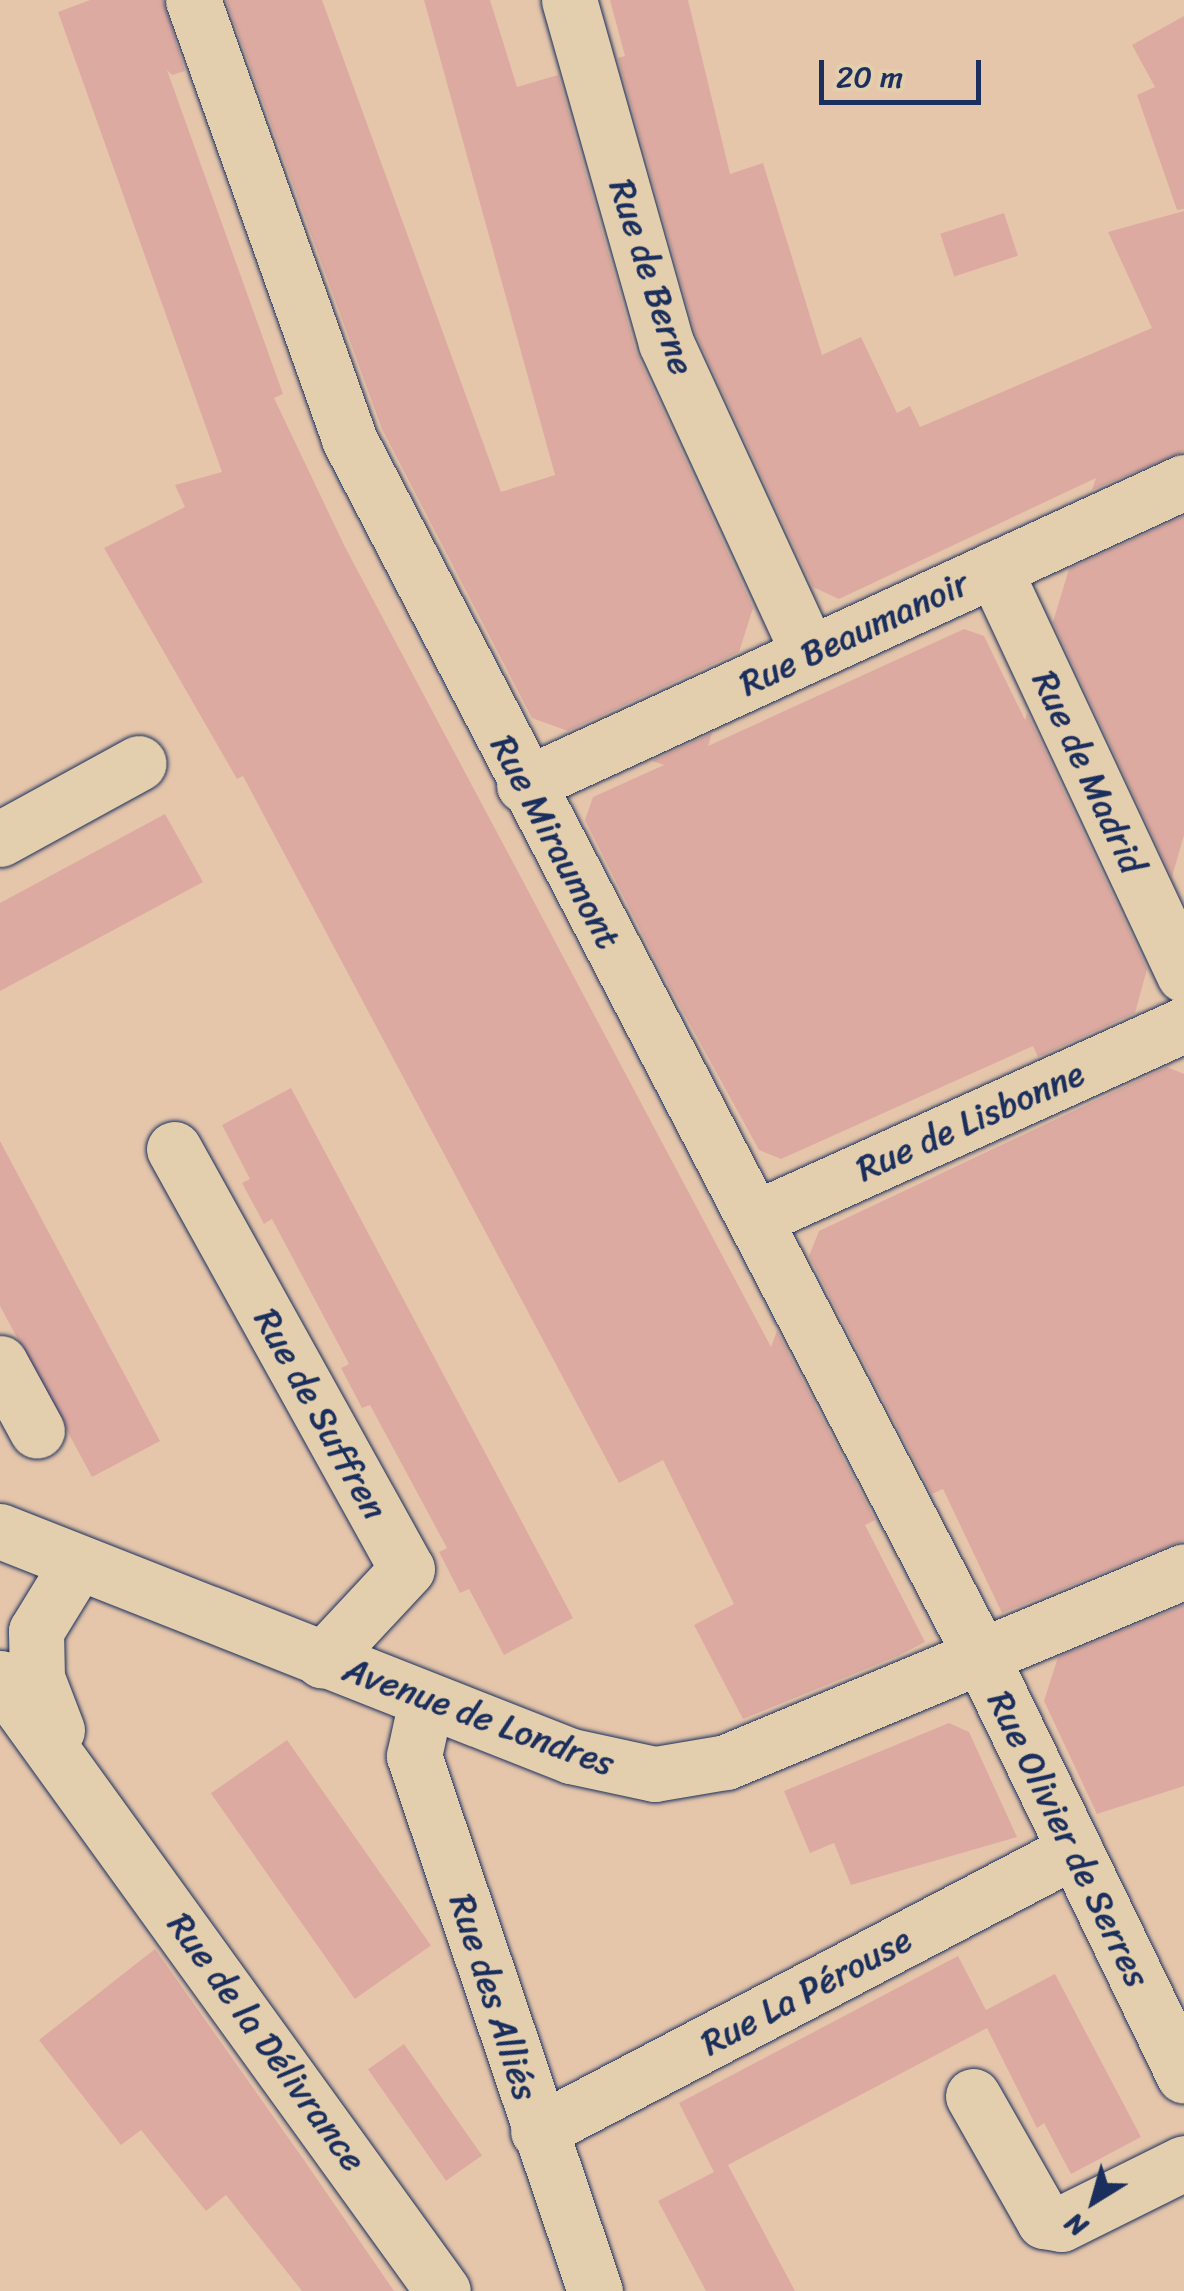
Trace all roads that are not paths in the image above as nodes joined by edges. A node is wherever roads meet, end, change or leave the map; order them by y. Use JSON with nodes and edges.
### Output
{"nodes":[{"id":1,"x":193,"y":0,"type":"edge"},
{"id":2,"x":569,"y":0,"type":"edge"},
{"id":3,"x":1184,"y":482,"type":"edge"},
{"id":4,"x":994,"y":569,"type":"junction"},
{"id":5,"x":809,"y":654,"type":"junction"},
{"id":6,"x":139,"y":763,"type":"dead end"},
{"id":7,"x":524,"y":785,"type":"junction"},
{"id":8,"x":0,"y":839,"type":"edge"},
{"id":9,"x":1184,"y":975,"type":"edge"},
{"id":10,"x":1184,"y":1025,"type":"edge"},
{"id":11,"x":174,"y":1149,"type":"dead end"},
{"id":12,"x":756,"y":1218,"type":"junction"},
{"id":13,"x":0,"y":1363,"type":"edge"},
{"id":14,"x":36,"y":1431,"type":"dead end"},
{"id":15,"x":0,"y":1531,"type":"edge"},
{"id":16,"x":77,"y":1564,"type":"junction"},
{"id":17,"x":1184,"y":1571,"type":"edge"},
{"id":18,"x":981,"y":1656,"type":"junction"},
{"id":19,"x":322,"y":1660,"type":"junction"},
{"id":20,"x":0,"y":1678,"type":"edge"},
{"id":21,"x":426,"y":1700,"type":"junction"},
{"id":22,"x":88,"y":1794,"type":"junction"},
{"id":23,"x":1074,"y":1850,"type":"junction"},
{"id":24,"x":1184,"y":2076,"type":"edge"},
{"id":25,"x":973,"y":2096,"type":"dead end"},
{"id":26,"x":538,"y":2131,"type":"junction"},
{"id":27,"x":1184,"y":2163,"type":"edge"},
{"id":28,"x":443,"y":2291,"type":"edge"},
{"id":29,"x":595,"y":2291,"type":"edge"}],
"edges":[{"from":1,"to":7,"type":"street","name":"Rue Miraumont"},
{"from":2,"to":5,"type":"street","name":"Rue de Berne"},
{"from":3,"to":4,"type":"street","name":"Rue Beaumanoir"},
{"from":4,"to":5,"type":"street","name":"Rue Beaumanoir"},
{"from":4,"to":9,"type":"street","name":"Rue de Madrid"},
{"from":5,"to":7,"type":"street","name":"Rue Beaumanoir"},
{"from":6,"to":8,"type":"street"},
{"from":7,"to":12,"type":"street","name":"Rue Miraumont"},
{"from":10,"to":12,"type":"street","name":"Rue de Lisbonne"},
{"from":11,"to":19,"type":"street","name":"Rue de Suffren"},
{"from":12,"to":18,"type":"street","name":"Rue Miraumont"},
{"from":13,"to":14,"type":"street"},
{"from":15,"to":16,"type":"street","name":"Avenue de Londres"},
{"from":16,"to":19,"type":"street","name":"Avenue de Londres"},
{"from":16,"to":22,"type":"street","name":"Rue de la Délivrance"},
{"from":17,"to":18,"type":"street","name":"Avenue de Londres"},
{"from":18,"to":21,"type":"street","name":"Avenue de Londres"},
{"from":18,"to":23,"type":"street","name":"Rue Olivier de Serres"},
{"from":19,"to":21,"type":"street","name":"Avenue de Londres"},
{"from":20,"to":22,"type":"street","name":"Rue de la Délivrance"},
{"from":21,"to":26,"type":"street","name":"Rue des Alliés"},
{"from":22,"to":28,"type":"street","name":"Rue de la Délivrance"},
{"from":23,"to":24,"type":"street","name":"Rue Olivier de Serres"},
{"from":23,"to":26,"type":"street","name":"Rue La Pérouse"},
{"from":25,"to":27,"type":"street"},
{"from":26,"to":29,"type":"street","name":"Rue des Alliés"}]}
